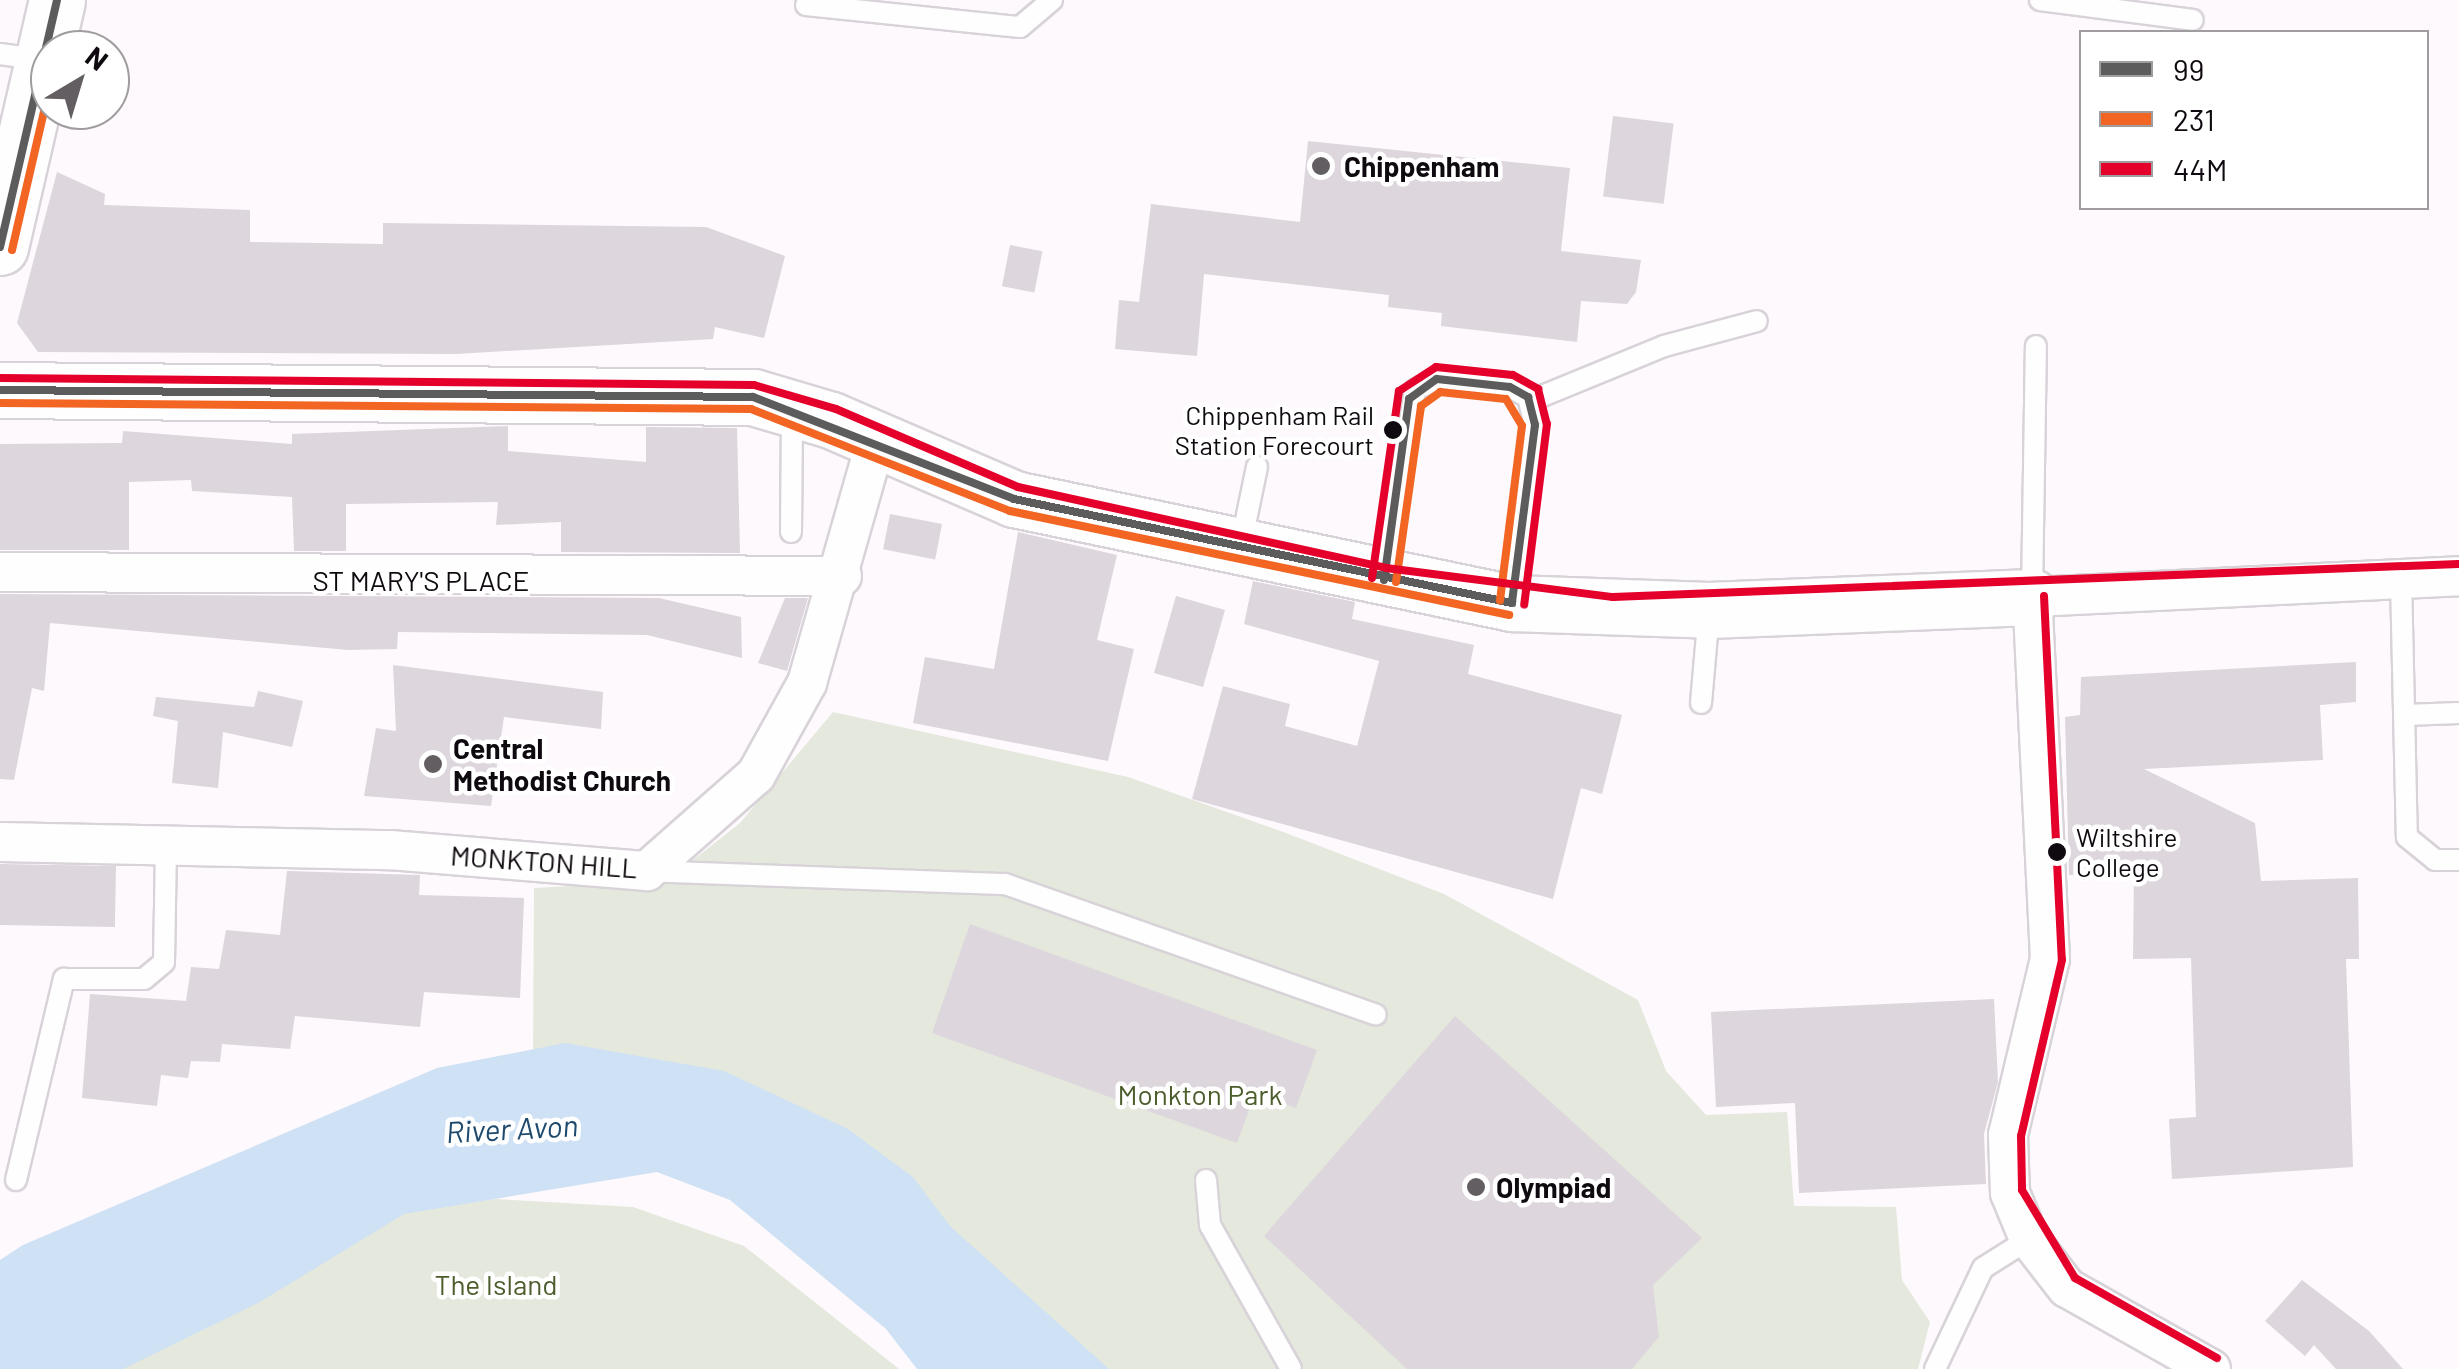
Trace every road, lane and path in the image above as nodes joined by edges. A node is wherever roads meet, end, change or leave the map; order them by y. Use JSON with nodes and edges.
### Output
{"nodes":[{"id":1,"x":57,"y":0,"type":"edge"},
{"id":2,"x":1052,"y":0,"type":"edge"},
{"id":3,"x":2040,"y":0,"type":"edge"},
{"id":4,"x":806,"y":5,"type":"dead end"},
{"id":5,"x":2194,"y":20,"type":"dead end"},
{"id":6,"x":22,"y":57,"type":"edge"},
{"id":7,"x":0,"y":247,"type":"edge"},
{"id":8,"x":1758,"y":321,"type":"dead end"},
{"id":9,"x":2036,"y":346,"type":"dead end"},
{"id":10,"x":0,"y":390,"type":"edge"},
{"id":11,"x":1530,"y":401,"type":"junction"},
{"id":12,"x":792,"y":406,"type":"junction"},
{"id":13,"x":876,"y":442,"type":"junction"},
{"id":14,"x":1256,"y":467,"type":"dead end"},
{"id":15,"x":791,"y":532,"type":"dead end"},
{"id":16,"x":1240,"y":549,"type":"junction"},
{"id":17,"x":0,"y":572,"type":"edge"},
{"id":18,"x":842,"y":576,"type":"junction"},
{"id":19,"x":2459,"y":576,"type":"edge"},
{"id":20,"x":2401,"y":579,"type":"junction"},
{"id":21,"x":1384,"y":580,"type":"junction"},
{"id":22,"x":2032,"y":597,"type":"junction"},
{"id":23,"x":1512,"y":603,"type":"junction"},
{"id":24,"x":1710,"y":610,"type":"junction"},
{"id":25,"x":1701,"y":704,"type":"dead end"},
{"id":26,"x":2459,"y":713,"type":"edge"},
{"id":27,"x":2405,"y":715,"type":"junction"},
{"id":28,"x":0,"y":842,"type":"edge"},
{"id":29,"x":166,"y":846,"type":"junction"},
{"id":30,"x":2459,"y":860,"type":"edge"},
{"id":31,"x":647,"y":871,"type":"junction"},
{"id":32,"x":1376,"y":1015,"type":"dead end"},
{"id":33,"x":16,"y":1180,"type":"dead end"},
{"id":34,"x":1206,"y":1180,"type":"dead end"},
{"id":35,"x":2028,"y":1240,"type":"junction"},
{"id":36,"x":1291,"y":1369,"type":"edge"},
{"id":37,"x":1935,"y":1369,"type":"edge"},
{"id":38,"x":2211,"y":1369,"type":"edge"}],
"edges":[{"from":1,"to":6,"type":"street"},
{"from":2,"to":4,"type":"lane"},
{"from":3,"to":5,"type":"lane"},
{"from":6,"to":7,"type":"street"},
{"from":8,"to":11,"type":"lane"},
{"from":9,"to":22,"type":"lane"},
{"from":10,"to":12,"type":"street"},
{"from":11,"to":21,"type":"lane"},
{"from":11,"to":23,"type":"lane"},
{"from":12,"to":13,"type":"street"},
{"from":12,"to":15,"type":"lane"},
{"from":13,"to":16,"type":"street"},
{"from":13,"to":18,"type":"street","name":"MONKTON HILL"},
{"from":14,"to":16,"type":"lane"},
{"from":16,"to":21,"type":"street"},
{"from":17,"to":18,"type":"street","name":"ST MARY'S PLACE"},
{"from":18,"to":31,"type":"street","name":"MONKTON HILL"},
{"from":19,"to":20,"type":"street"},
{"from":20,"to":22,"type":"street"},
{"from":20,"to":27,"type":"lane"},
{"from":21,"to":23,"type":"street"},
{"from":22,"to":24,"type":"street"},
{"from":22,"to":35,"type":"street"},
{"from":23,"to":24,"type":"street"},
{"from":24,"to":25,"type":"lane"},
{"from":26,"to":27,"type":"lane"},
{"from":27,"to":30,"type":"lane"},
{"from":28,"to":29,"type":"street","name":"MONKTON HILL"},
{"from":29,"to":31,"type":"street","name":"MONKTON HILL"},
{"from":29,"to":33,"type":"lane"},
{"from":31,"to":32,"type":"lane"},
{"from":34,"to":36,"type":"lane"},
{"from":35,"to":37,"type":"lane"},
{"from":35,"to":38,"type":"street"}]}
